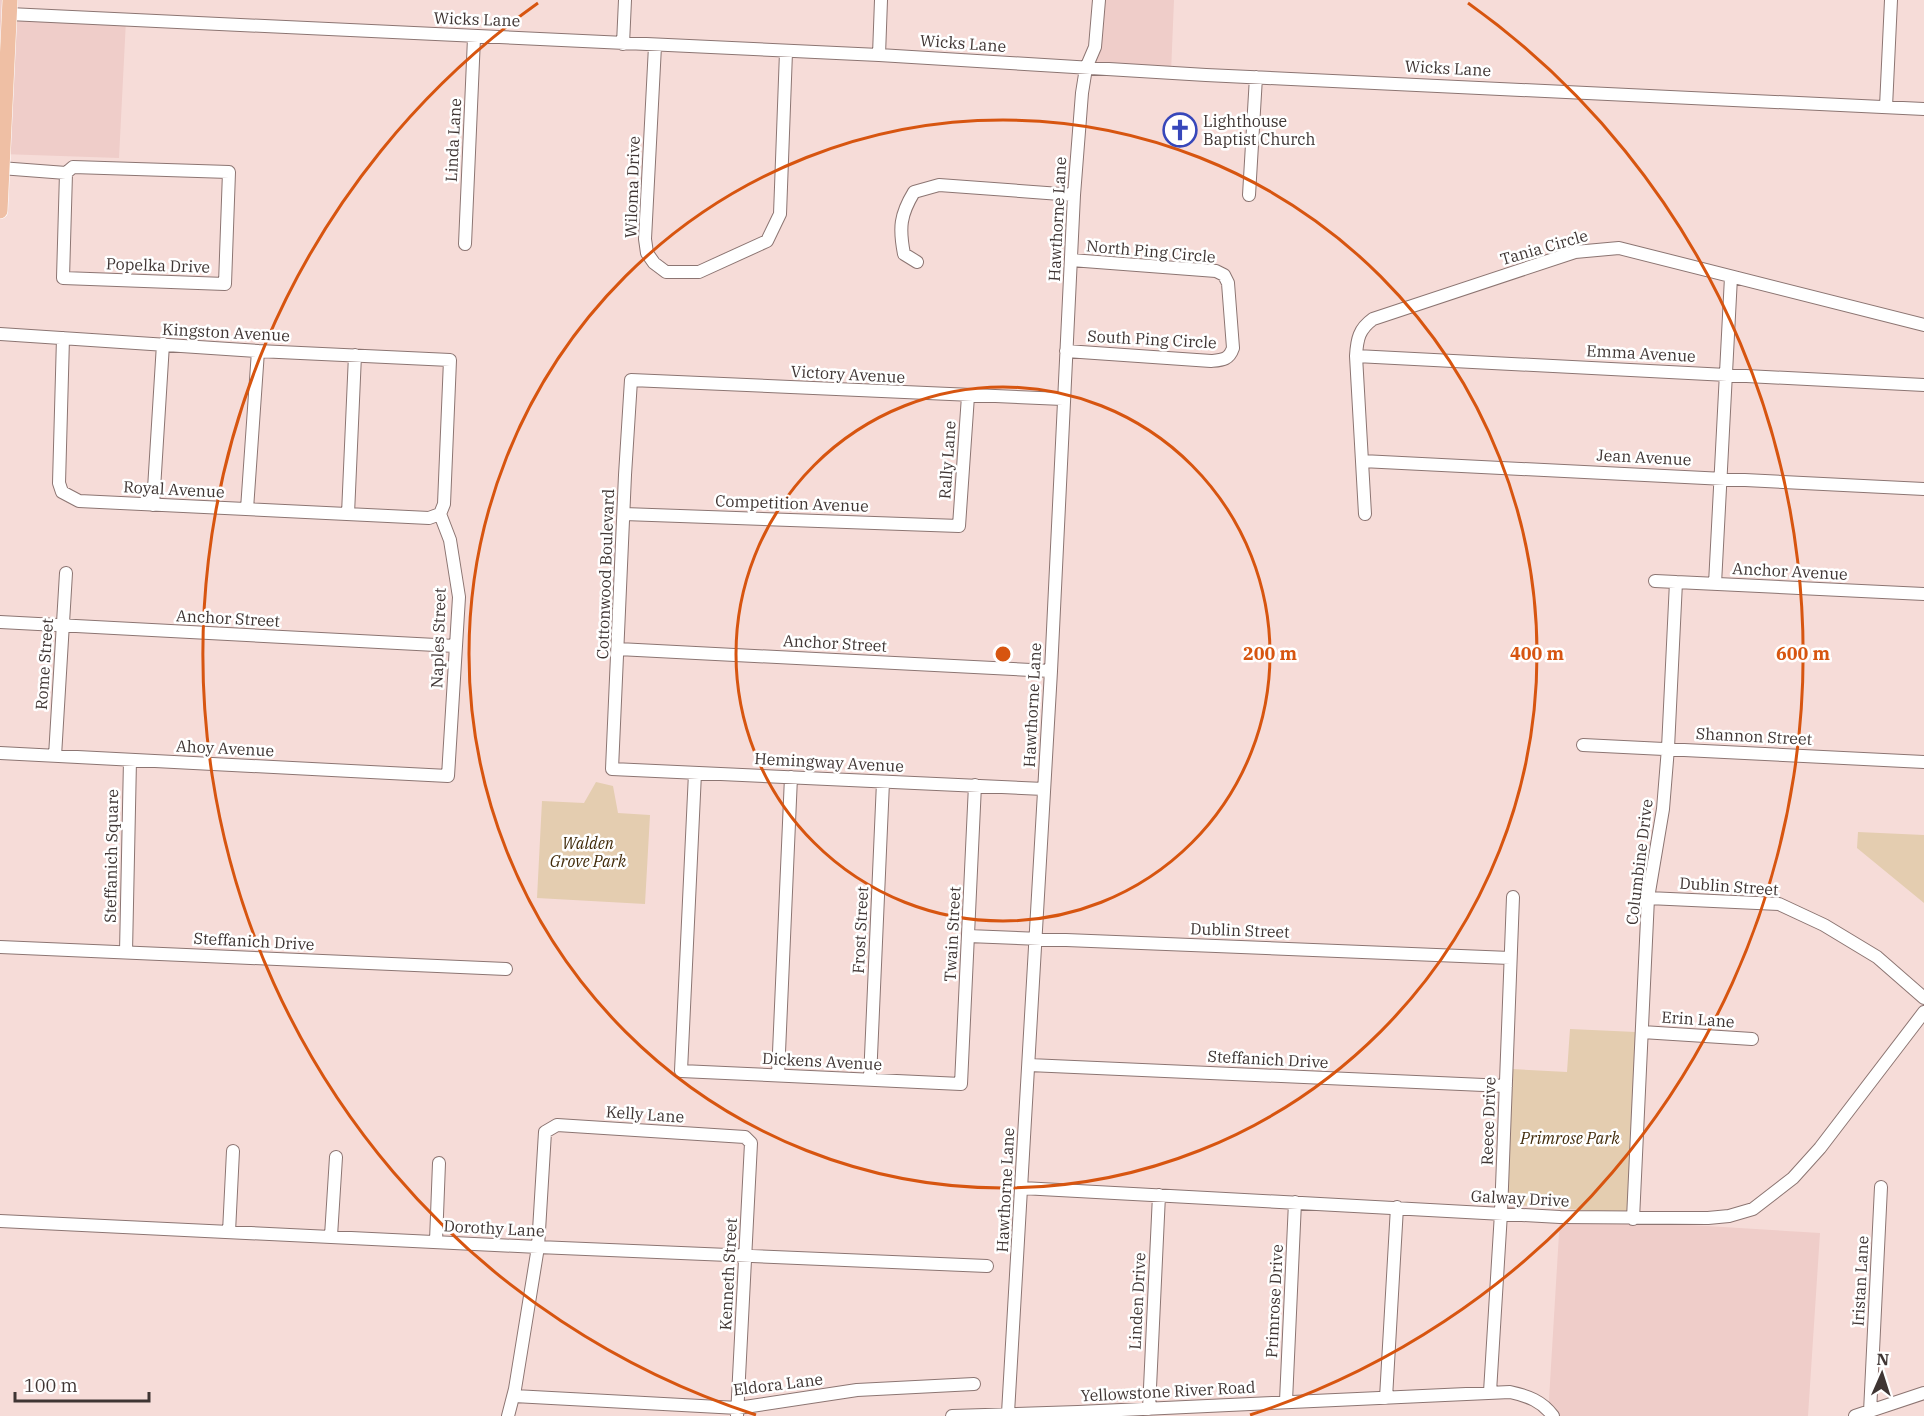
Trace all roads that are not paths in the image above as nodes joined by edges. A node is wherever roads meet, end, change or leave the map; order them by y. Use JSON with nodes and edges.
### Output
{"nodes":[{"id":1,"x":625,"y":0,"type":"edge"},
{"id":2,"x":881,"y":0,"type":"edge"},
{"id":3,"x":1100,"y":0,"type":"edge"},
{"id":4,"x":1891,"y":0,"type":"edge"},
{"id":5,"x":6,"y":10,"type":"edge"},
{"id":6,"x":474,"y":38,"type":"junction"},
{"id":7,"x":623,"y":44,"type":"junction"},
{"id":8,"x":655,"y":46,"type":"junction"},
{"id":9,"x":786,"y":52,"type":"junction"},
{"id":10,"x":879,"y":56,"type":"junction"},
{"id":11,"x":1086,"y":68,"type":"junction"},
{"id":12,"x":1256,"y":77,"type":"junction"},
{"id":13,"x":1886,"y":107,"type":"junction"},
{"id":14,"x":1924,"y":109,"type":"edge"},
{"id":15,"x":0,"y":168,"type":"edge"},
{"id":16,"x":66,"y":173,"type":"junction"},
{"id":17,"x":1074,"y":195,"type":"junction"},
{"id":18,"x":1250,"y":195,"type":"dead end"},
{"id":19,"x":0,"y":211,"type":"edge"},
{"id":20,"x":465,"y":244,"type":"dead end"},
{"id":21,"x":1071,"y":260,"type":"junction"},
{"id":22,"x":917,"y":262,"type":"dead end"},
{"id":23,"x":1731,"y":277,"type":"junction"},
{"id":24,"x":1231,"y":315,"type":"joint"},
{"id":25,"x":1924,"y":325,"type":"edge"},
{"id":26,"x":0,"y":334,"type":"edge"},
{"id":27,"x":63,"y":338,"type":"junction"},
{"id":28,"x":164,"y":344,"type":"junction"},
{"id":29,"x":258,"y":351,"type":"junction"},
{"id":30,"x":1066,"y":351,"type":"junction"},
{"id":31,"x":355,"y":355,"type":"junction"},
{"id":32,"x":1356,"y":356,"type":"junction"},
{"id":33,"x":450,"y":360,"type":"joint"},
{"id":34,"x":1726,"y":373,"type":"junction"},
{"id":35,"x":631,"y":380,"type":"joint"},
{"id":36,"x":1924,"y":385,"type":"edge"},
{"id":37,"x":968,"y":396,"type":"junction"},
{"id":38,"x":1063,"y":399,"type":"junction"},
{"id":39,"x":1362,"y":461,"type":"junction"},
{"id":40,"x":1720,"y":477,"type":"junction"},
{"id":41,"x":1924,"y":489,"type":"edge"},
{"id":42,"x":153,"y":504,"type":"junction"},
{"id":43,"x":247,"y":509,"type":"junction"},
{"id":44,"x":348,"y":514,"type":"junction"},
{"id":45,"x":440,"y":514,"type":"junction"},
{"id":46,"x":624,"y":514,"type":"junction"},
{"id":47,"x":1365,"y":514,"type":"dead end"},
{"id":48,"x":959,"y":526,"type":"joint"},
{"id":49,"x":66,"y":573,"type":"dead end"},
{"id":50,"x":1655,"y":581,"type":"dead end"},
{"id":51,"x":1676,"y":582,"type":"junction"},
{"id":52,"x":1714,"y":584,"type":"junction"},
{"id":53,"x":1924,"y":594,"type":"edge"},
{"id":54,"x":0,"y":622,"type":"edge"},
{"id":55,"x":64,"y":626,"type":"junction"},
{"id":56,"x":455,"y":646,"type":"junction"},
{"id":57,"x":618,"y":649,"type":"junction"},
{"id":58,"x":1051,"y":671,"type":"junction"},
{"id":59,"x":1583,"y":745,"type":"dead end"},
{"id":60,"x":1668,"y":748,"type":"junction"},
{"id":61,"x":0,"y":753,"type":"edge"},
{"id":62,"x":55,"y":756,"type":"junction"},
{"id":63,"x":130,"y":760,"type":"junction"},
{"id":64,"x":1924,"y":762,"type":"edge"},
{"id":65,"x":612,"y":769,"type":"joint"},
{"id":66,"x":695,"y":773,"type":"junction"},
{"id":67,"x":448,"y":776,"type":"joint"},
{"id":68,"x":791,"y":777,"type":"junction"},
{"id":69,"x":883,"y":782,"type":"junction"},
{"id":70,"x":975,"y":785,"type":"junction"},
{"id":71,"x":1044,"y":789,"type":"junction"},
{"id":72,"x":1513,"y":897,"type":"dead end"},
{"id":73,"x":1648,"y":898,"type":"junction"},
{"id":74,"x":968,"y":936,"type":"junction"},
{"id":75,"x":1034,"y":938,"type":"junction"},
{"id":76,"x":0,"y":947,"type":"edge"},
{"id":77,"x":126,"y":952,"type":"junction"},
{"id":78,"x":1510,"y":958,"type":"junction"},
{"id":79,"x":506,"y":969,"type":"dead end"},
{"id":80,"x":1924,"y":998,"type":"edge"},
{"id":81,"x":1924,"y":1012,"type":"edge"},
{"id":82,"x":1642,"y":1032,"type":"junction"},
{"id":83,"x":1752,"y":1039,"type":"dead end"},
{"id":84,"x":1029,"y":1065,"type":"junction"},
{"id":85,"x":778,"y":1076,"type":"junction"},
{"id":86,"x":870,"y":1080,"type":"junction"},
{"id":87,"x":962,"y":1084,"type":"joint"},
{"id":88,"x":1506,"y":1086,"type":"junction"},
{"id":89,"x":745,"y":1137,"type":"joint"},
{"id":90,"x":233,"y":1151,"type":"dead end"},
{"id":91,"x":336,"y":1157,"type":"dead end"},
{"id":92,"x":439,"y":1162,"type":"dead end"},
{"id":93,"x":1881,"y":1187,"type":"dead end"},
{"id":94,"x":1023,"y":1188,"type":"junction"},
{"id":95,"x":1159,"y":1195,"type":"junction"},
{"id":96,"x":1295,"y":1202,"type":"junction"},
{"id":97,"x":1397,"y":1207,"type":"junction"},
{"id":98,"x":1501,"y":1213,"type":"junction"},
{"id":99,"x":1633,"y":1218,"type":"junction"},
{"id":100,"x":0,"y":1221,"type":"edge"},
{"id":101,"x":229,"y":1232,"type":"junction"},
{"id":102,"x":331,"y":1236,"type":"junction"},
{"id":103,"x":436,"y":1241,"type":"junction"},
{"id":104,"x":538,"y":1247,"type":"junction"},
{"id":105,"x":746,"y":1257,"type":"junction"},
{"id":106,"x":987,"y":1266,"type":"dead end"},
{"id":107,"x":974,"y":1384,"type":"dead end"},
{"id":108,"x":1490,"y":1392,"type":"junction"},
{"id":109,"x":1924,"y":1393,"type":"edge"},
{"id":110,"x":514,"y":1396,"type":"junction"},
{"id":111,"x":1386,"y":1398,"type":"junction"},
{"id":112,"x":1286,"y":1401,"type":"junction"},
{"id":113,"x":1149,"y":1408,"type":"junction"},
{"id":114,"x":737,"y":1412,"type":"edge"},
{"id":115,"x":1870,"y":1412,"type":"junction"},
{"id":116,"x":1008,"y":1413,"type":"junction"},
{"id":117,"x":508,"y":1416,"type":"edge"},
{"id":118,"x":952,"y":1416,"type":"edge"},
{"id":119,"x":1552,"y":1416,"type":"edge"},
{"id":120,"x":1855,"y":1416,"type":"edge"}],
"edges":[{"from":1,"to":7,"type":"street"},
{"from":2,"to":10,"type":"street"},
{"from":3,"to":11,"type":"street","name":"Hawthorne Lane"},
{"from":4,"to":13,"type":"street"},
{"from":5,"to":6,"type":"street","name":"Wicks Lane"},
{"from":5,"to":15,"type":"main road"},
{"from":6,"to":7,"type":"street","name":"Wicks Lane"},
{"from":6,"to":20,"type":"street","name":"Linda Lane"},
{"from":7,"to":8,"type":"street","name":"Wicks Lane"},
{"from":8,"to":9,"type":"street","name":"Wicks Lane"},
{"from":8,"to":9,"type":"street","name":"Wiloma Drive"},
{"from":9,"to":10,"type":"street","name":"Wicks Lane"},
{"from":10,"to":11,"type":"street","name":"Wicks Lane"},
{"from":11,"to":12,"type":"street","name":"Wicks Lane"},
{"from":11,"to":17,"type":"street","name":"Hawthorne Lane"},
{"from":12,"to":13,"type":"street","name":"Wicks Lane"},
{"from":12,"to":18,"type":"street"},
{"from":13,"to":14,"type":"street","name":"Wicks Lane"},
{"from":15,"to":16,"type":"street","name":"Popelka Drive"},
{"from":15,"to":19,"type":"main road"},
{"from":16,"to":16,"type":"street","name":"Popelka Drive"},
{"from":17,"to":21,"type":"street","name":"Hawthorne Lane"},
{"from":17,"to":22,"type":"street"},
{"from":21,"to":24,"type":"street","name":"North Ping Circle"},
{"from":21,"to":30,"type":"street","name":"Hawthorne Lane"},
{"from":23,"to":25,"type":"street","name":"Tania Circle"},
{"from":23,"to":32,"type":"street","name":"Tania Circle"},
{"from":23,"to":34,"type":"street"},
{"from":24,"to":30,"type":"street","name":"South Ping Circle"},
{"from":26,"to":27,"type":"street","name":"Kingston Avenue"},
{"from":27,"to":28,"type":"street","name":"Kingston Avenue"},
{"from":27,"to":42,"type":"street","name":"Royal Avenue"},
{"from":28,"to":29,"type":"street","name":"Kingston Avenue"},
{"from":28,"to":42,"type":"street"},
{"from":29,"to":31,"type":"street","name":"Kingston Avenue"},
{"from":29,"to":43,"type":"street"},
{"from":30,"to":38,"type":"street","name":"Hawthorne Lane"},
{"from":31,"to":33,"type":"street","name":"Kingston Avenue"},
{"from":31,"to":44,"type":"street"},
{"from":32,"to":34,"type":"street","name":"Emma Avenue"},
{"from":32,"to":39,"type":"street","name":"Tania Circle"},
{"from":33,"to":45,"type":"street","name":"Naples Street"},
{"from":34,"to":36,"type":"street","name":"Emma Avenue"},
{"from":34,"to":40,"type":"street"},
{"from":35,"to":37,"type":"street","name":"Victory Avenue"},
{"from":35,"to":46,"type":"street","name":"Cottonwood Boulevard"},
{"from":37,"to":38,"type":"street","name":"Victory Avenue"},
{"from":37,"to":48,"type":"street","name":"Rally Lane"},
{"from":38,"to":58,"type":"street","name":"Hawthorne Lane"},
{"from":39,"to":40,"type":"street","name":"Jean Avenue"},
{"from":39,"to":47,"type":"street","name":"Tania Circle"},
{"from":40,"to":41,"type":"street","name":"Jean Avenue"},
{"from":40,"to":52,"type":"street"},
{"from":42,"to":43,"type":"street","name":"Royal Avenue"},
{"from":43,"to":44,"type":"street","name":"Royal Avenue"},
{"from":44,"to":45,"type":"street","name":"Royal Avenue"},
{"from":45,"to":56,"type":"street","name":"Naples Street"},
{"from":46,"to":48,"type":"street","name":"Competition Avenue"},
{"from":46,"to":57,"type":"street","name":"Cottonwood Boulevard"},
{"from":49,"to":55,"type":"street","name":"Rome Street"},
{"from":50,"to":51,"type":"street","name":"Anchor Avenue"},
{"from":51,"to":52,"type":"street","name":"Anchor Avenue"},
{"from":51,"to":60,"type":"street","name":"Columbine Drive"},
{"from":52,"to":53,"type":"street","name":"Anchor Avenue"},
{"from":54,"to":55,"type":"street","name":"Anchor Street"},
{"from":55,"to":56,"type":"street","name":"Anchor Street"},
{"from":55,"to":62,"type":"street","name":"Rome Street"},
{"from":56,"to":67,"type":"street","name":"Naples Street"},
{"from":57,"to":58,"type":"street","name":"Anchor Street"},
{"from":57,"to":65,"type":"street","name":"Cottonwood Boulevard"},
{"from":58,"to":71,"type":"street","name":"Hawthorne Lane"},
{"from":59,"to":60,"type":"street","name":"Shannon Street"},
{"from":60,"to":64,"type":"street","name":"Shannon Street"},
{"from":60,"to":73,"type":"street","name":"Columbine Drive"},
{"from":61,"to":62,"type":"street","name":"Ahoy Avenue"},
{"from":62,"to":63,"type":"street","name":"Ahoy Avenue"},
{"from":63,"to":67,"type":"street","name":"Ahoy Avenue"},
{"from":63,"to":77,"type":"street","name":"Steffanich Square"},
{"from":65,"to":66,"type":"street","name":"Hemingway Avenue"},
{"from":66,"to":68,"type":"street","name":"Hemingway Avenue"},
{"from":66,"to":85,"type":"street","name":"Dickens Avenue"},
{"from":68,"to":69,"type":"street","name":"Hemingway Avenue"},
{"from":68,"to":85,"type":"street"},
{"from":69,"to":70,"type":"street","name":"Hemingway Avenue"},
{"from":69,"to":86,"type":"street","name":"Frost Street"},
{"from":70,"to":71,"type":"street","name":"Hemingway Avenue"},
{"from":70,"to":74,"type":"street","name":"Twain Street"},
{"from":71,"to":75,"type":"street","name":"Hawthorne Lane"},
{"from":72,"to":78,"type":"street","name":"Reece Drive"},
{"from":73,"to":80,"type":"street","name":"Dublin Street"},
{"from":73,"to":82,"type":"street","name":"Columbine Drive"},
{"from":74,"to":75,"type":"street","name":"Dublin Street"},
{"from":74,"to":87,"type":"street","name":"Twain Street"},
{"from":75,"to":78,"type":"street","name":"Dublin Street"},
{"from":75,"to":84,"type":"street","name":"Hawthorne Lane"},
{"from":76,"to":77,"type":"street","name":"Steffanich Drive"},
{"from":77,"to":79,"type":"street","name":"Steffanich Drive"},
{"from":78,"to":88,"type":"street","name":"Reece Drive"},
{"from":81,"to":99,"type":"street","name":"Galway Drive"},
{"from":82,"to":83,"type":"street","name":"Erin Lane"},
{"from":82,"to":99,"type":"street","name":"Columbine Drive"},
{"from":84,"to":88,"type":"street","name":"Steffanich Drive"},
{"from":84,"to":94,"type":"street","name":"Hawthorne Lane"},
{"from":85,"to":86,"type":"street","name":"Dickens Avenue"},
{"from":86,"to":87,"type":"street","name":"Dickens Avenue"},
{"from":88,"to":98,"type":"street","name":"Reece Drive"},
{"from":89,"to":104,"type":"street","name":"Kelly Lane"},
{"from":89,"to":105,"type":"street","name":"Kenneth Street"},
{"from":90,"to":101,"type":"street"},
{"from":91,"to":102,"type":"street"},
{"from":92,"to":103,"type":"street"},
{"from":93,"to":115,"type":"street","name":"Iristan Lane"},
{"from":94,"to":95,"type":"street","name":"Galway Drive"},
{"from":94,"to":116,"type":"street","name":"Hawthorne Lane"},
{"from":95,"to":96,"type":"street","name":"Galway Drive"},
{"from":95,"to":113,"type":"street","name":"Linden Drive"},
{"from":96,"to":97,"type":"street","name":"Galway Drive"},
{"from":96,"to":112,"type":"street","name":"Primrose Drive"},
{"from":97,"to":98,"type":"street","name":"Galway Drive"},
{"from":97,"to":111,"type":"street"},
{"from":98,"to":99,"type":"street","name":"Galway Drive"},
{"from":98,"to":108,"type":"street","name":"Reece Drive"},
{"from":100,"to":101,"type":"street","name":"Dorothy Lane"},
{"from":101,"to":102,"type":"street","name":"Dorothy Lane"},
{"from":102,"to":103,"type":"street","name":"Dorothy Lane"},
{"from":103,"to":104,"type":"street","name":"Dorothy Lane"},
{"from":104,"to":105,"type":"street","name":"Dorothy Lane"},
{"from":104,"to":110,"type":"street"},
{"from":105,"to":106,"type":"street","name":"Dorothy Lane"},
{"from":105,"to":114,"type":"street","name":"Kenneth Street"},
{"from":107,"to":114,"type":"street","name":"Eldora Lane"},
{"from":108,"to":111,"type":"street","name":"Yellowstone River Road"},
{"from":108,"to":119,"type":"street","name":"Yellowstone River Road"},
{"from":109,"to":115,"type":"street"},
{"from":110,"to":114,"type":"street","name":"Eldora Lane"},
{"from":110,"to":117,"type":"street"},
{"from":111,"to":112,"type":"street","name":"Yellowstone River Road"},
{"from":112,"to":113,"type":"street","name":"Yellowstone River Road"},
{"from":113,"to":116,"type":"street","name":"Yellowstone River Road"},
{"from":115,"to":120,"type":"street"},
{"from":116,"to":118,"type":"street","name":"Yellowstone River Road"}]}
